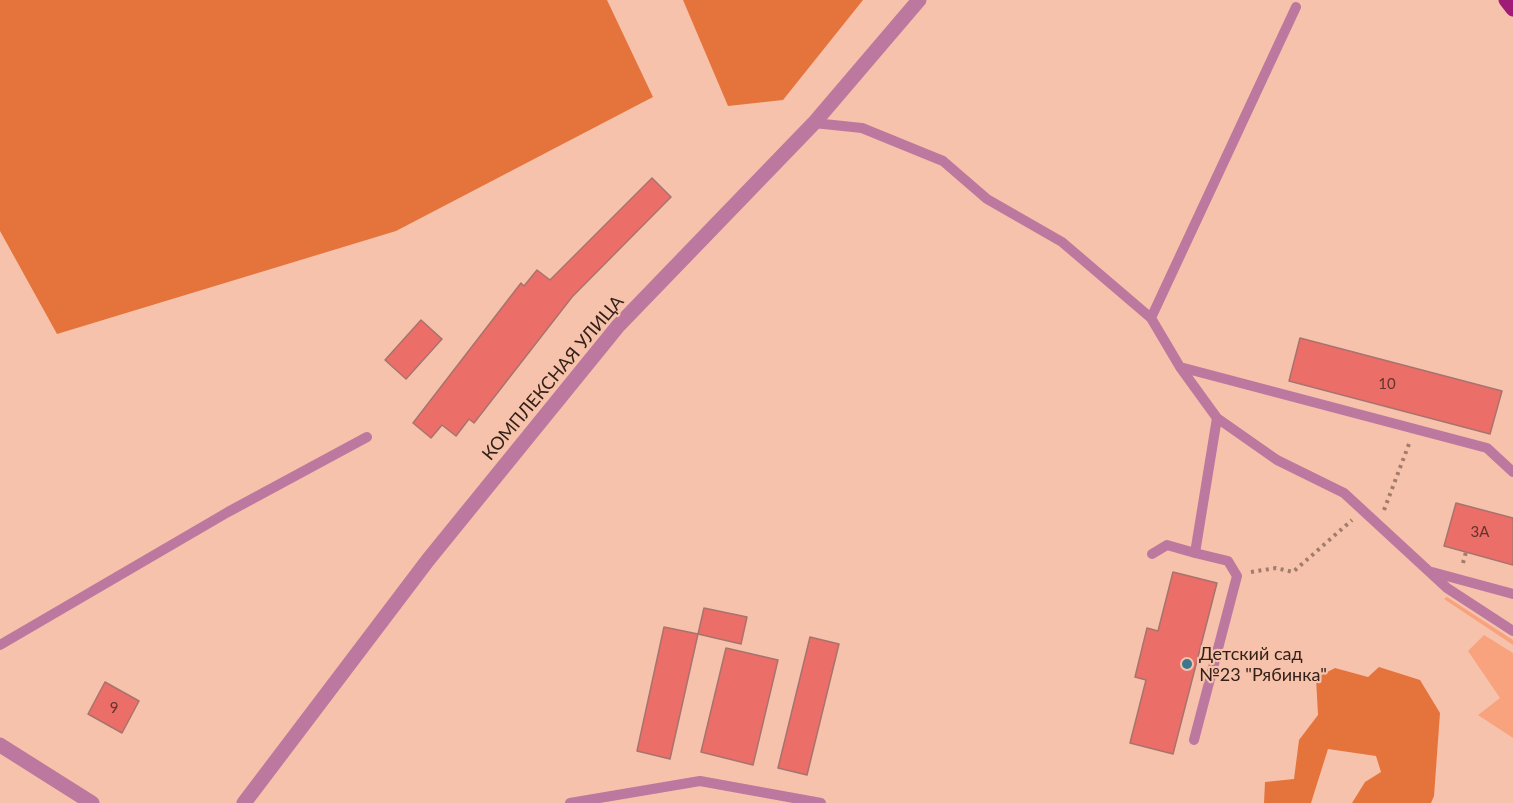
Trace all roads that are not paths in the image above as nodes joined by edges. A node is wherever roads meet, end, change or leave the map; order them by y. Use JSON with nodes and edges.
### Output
{"nodes":[{"id":1,"x":919,"y":0,"type":"edge"},
{"id":2,"x":1506,"y":0,"type":"edge"},
{"id":3,"x":1296,"y":7,"type":"dead end"},
{"id":4,"x":1513,"y":9,"type":"edge"},
{"id":5,"x":814,"y":123,"type":"junction"},
{"id":6,"x":1151,"y":318,"type":"junction"},
{"id":7,"x":1180,"y":367,"type":"junction"},
{"id":8,"x":1217,"y":418,"type":"junction"},
{"id":9,"x":367,"y":437,"type":"dead end"},
{"id":10,"x":1513,"y":472,"type":"edge"},
{"id":11,"x":1195,"y":553,"type":"junction"},
{"id":12,"x":1152,"y":554,"type":"dead end"},
{"id":13,"x":1429,"y":572,"type":"junction"},
{"id":14,"x":1513,"y":594,"type":"edge"},
{"id":15,"x":1513,"y":631,"type":"edge"},
{"id":16,"x":0,"y":645,"type":"edge"},
{"id":17,"x":1194,"y":740,"type":"dead end"},
{"id":18,"x":0,"y":745,"type":"edge"},
{"id":19,"x":92,"y":803,"type":"edge"},
{"id":20,"x":244,"y":803,"type":"edge"},
{"id":21,"x":570,"y":803,"type":"edge"},
{"id":22,"x":822,"y":803,"type":"edge"}],
"edges":[{"from":1,"to":5,"type":"street","name":"КОМПЛЕКСНАЯ УЛИЦА"},
{"from":2,"to":4,"type":"main road"},
{"from":3,"to":6,"type":"lane"},
{"from":5,"to":6,"type":"lane"},
{"from":5,"to":20,"type":"street","name":"КОМПЛЕКСНАЯ УЛИЦА"},
{"from":6,"to":7,"type":"lane"},
{"from":7,"to":8,"type":"lane"},
{"from":7,"to":10,"type":"lane"},
{"from":8,"to":11,"type":"lane"},
{"from":8,"to":13,"type":"lane"},
{"from":9,"to":16,"type":"lane"},
{"from":11,"to":12,"type":"lane"},
{"from":11,"to":17,"type":"lane"},
{"from":13,"to":14,"type":"lane"},
{"from":13,"to":15,"type":"lane"},
{"from":18,"to":19,"type":"street"},
{"from":21,"to":22,"type":"lane"}]}
